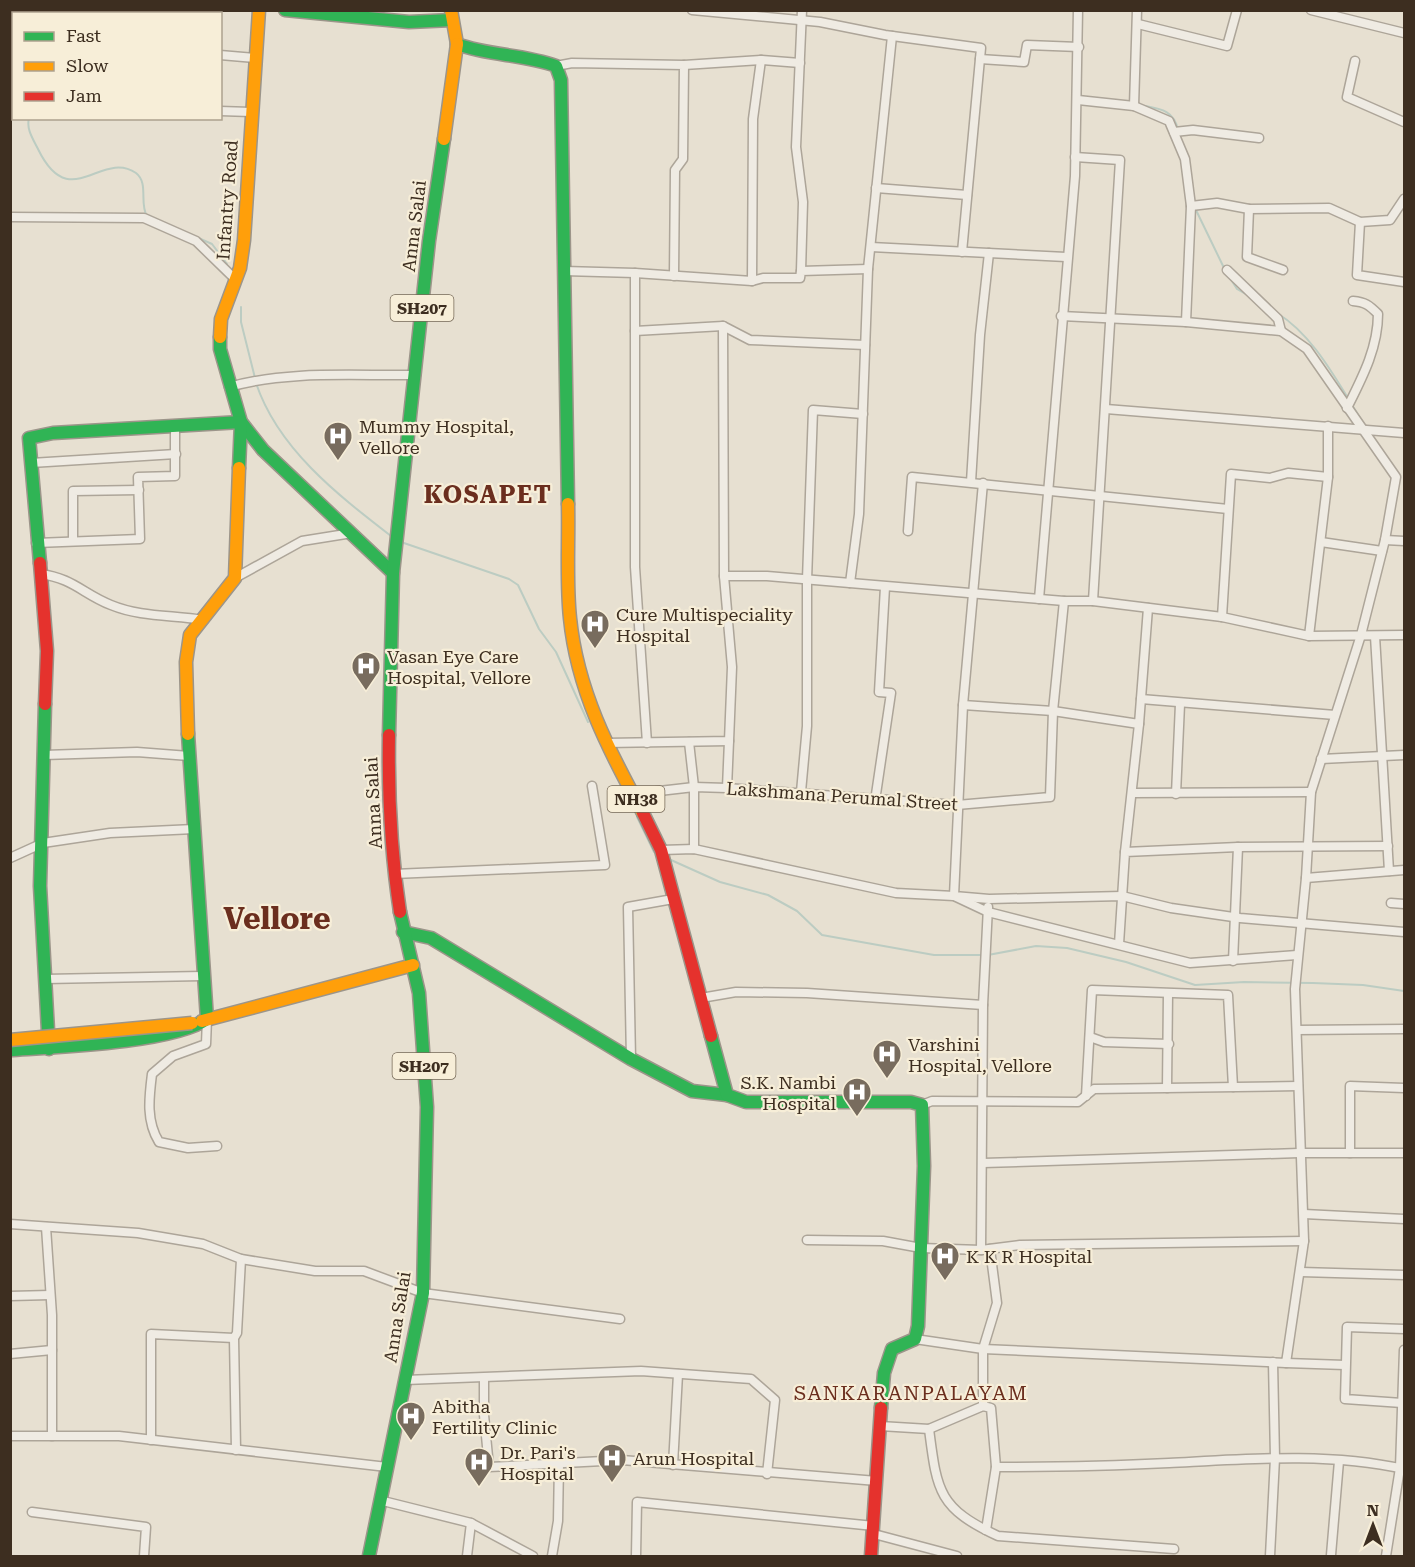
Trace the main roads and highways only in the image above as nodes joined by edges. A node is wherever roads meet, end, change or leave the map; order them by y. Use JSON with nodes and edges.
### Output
{"nodes":[{"id":1,"x":259,"y":10,"type":"edge"},
{"id":2,"x":285,"y":10,"type":"edge"},
{"id":3,"x":462,"y":10,"type":"edge"},
{"id":4,"x":452,"y":15,"type":"edge"},
{"id":5,"x":457,"y":44,"type":"junction"},
{"id":6,"x":241,"y":422,"type":"junction"},
{"id":7,"x":393,"y":573,"type":"junction"},
{"id":8,"x":402,"y":932,"type":"junction"},
{"id":9,"x":413,"y":964,"type":"junction"},
{"id":10,"x":207,"y":1019,"type":"junction"},
{"id":11,"x":10,"y":1040,"type":"edge"},
{"id":12,"x":48,"y":1048,"type":"junction"},
{"id":13,"x":10,"y":1050,"type":"edge"},
{"id":14,"x":727,"y":1095,"type":"junction"},
{"id":15,"x":369,"y":1557,"type":"edge"},
{"id":16,"x":872,"y":1557,"type":"edge"}],
"edges":[{"from":1,"to":6,"type":"main road","name":"Infantry Road"},
{"from":2,"to":4,"type":"main road"},
{"from":3,"to":5,"type":"main road","name":"Anna Salai"},
{"from":4,"to":5,"type":"main road","name":"Anna Salai"},
{"from":5,"to":7,"type":"main road","name":"Anna Salai","number":"SH207"},
{"from":5,"to":14,"type":"main road","number":"NH38"},
{"from":6,"to":7,"type":"main road","name":"Infantry Road"},
{"from":6,"to":10,"type":"main road"},
{"from":6,"to":12,"type":"main road"},
{"from":7,"to":8,"type":"main road","name":"Anna Salai","number":"SH207"},
{"from":8,"to":9,"type":"main road","name":"Anna Salai","number":"SH207"},
{"from":8,"to":14,"type":"main road"},
{"from":9,"to":10,"type":"main road"},
{"from":9,"to":15,"type":"main road","name":"Anna Salai","number":"SH207"},
{"from":10,"to":11,"type":"main road","bridge":true},
{"from":10,"to":12,"type":"main road"},
{"from":12,"to":13,"type":"main road"},
{"from":14,"to":16,"type":"main road"}]}
